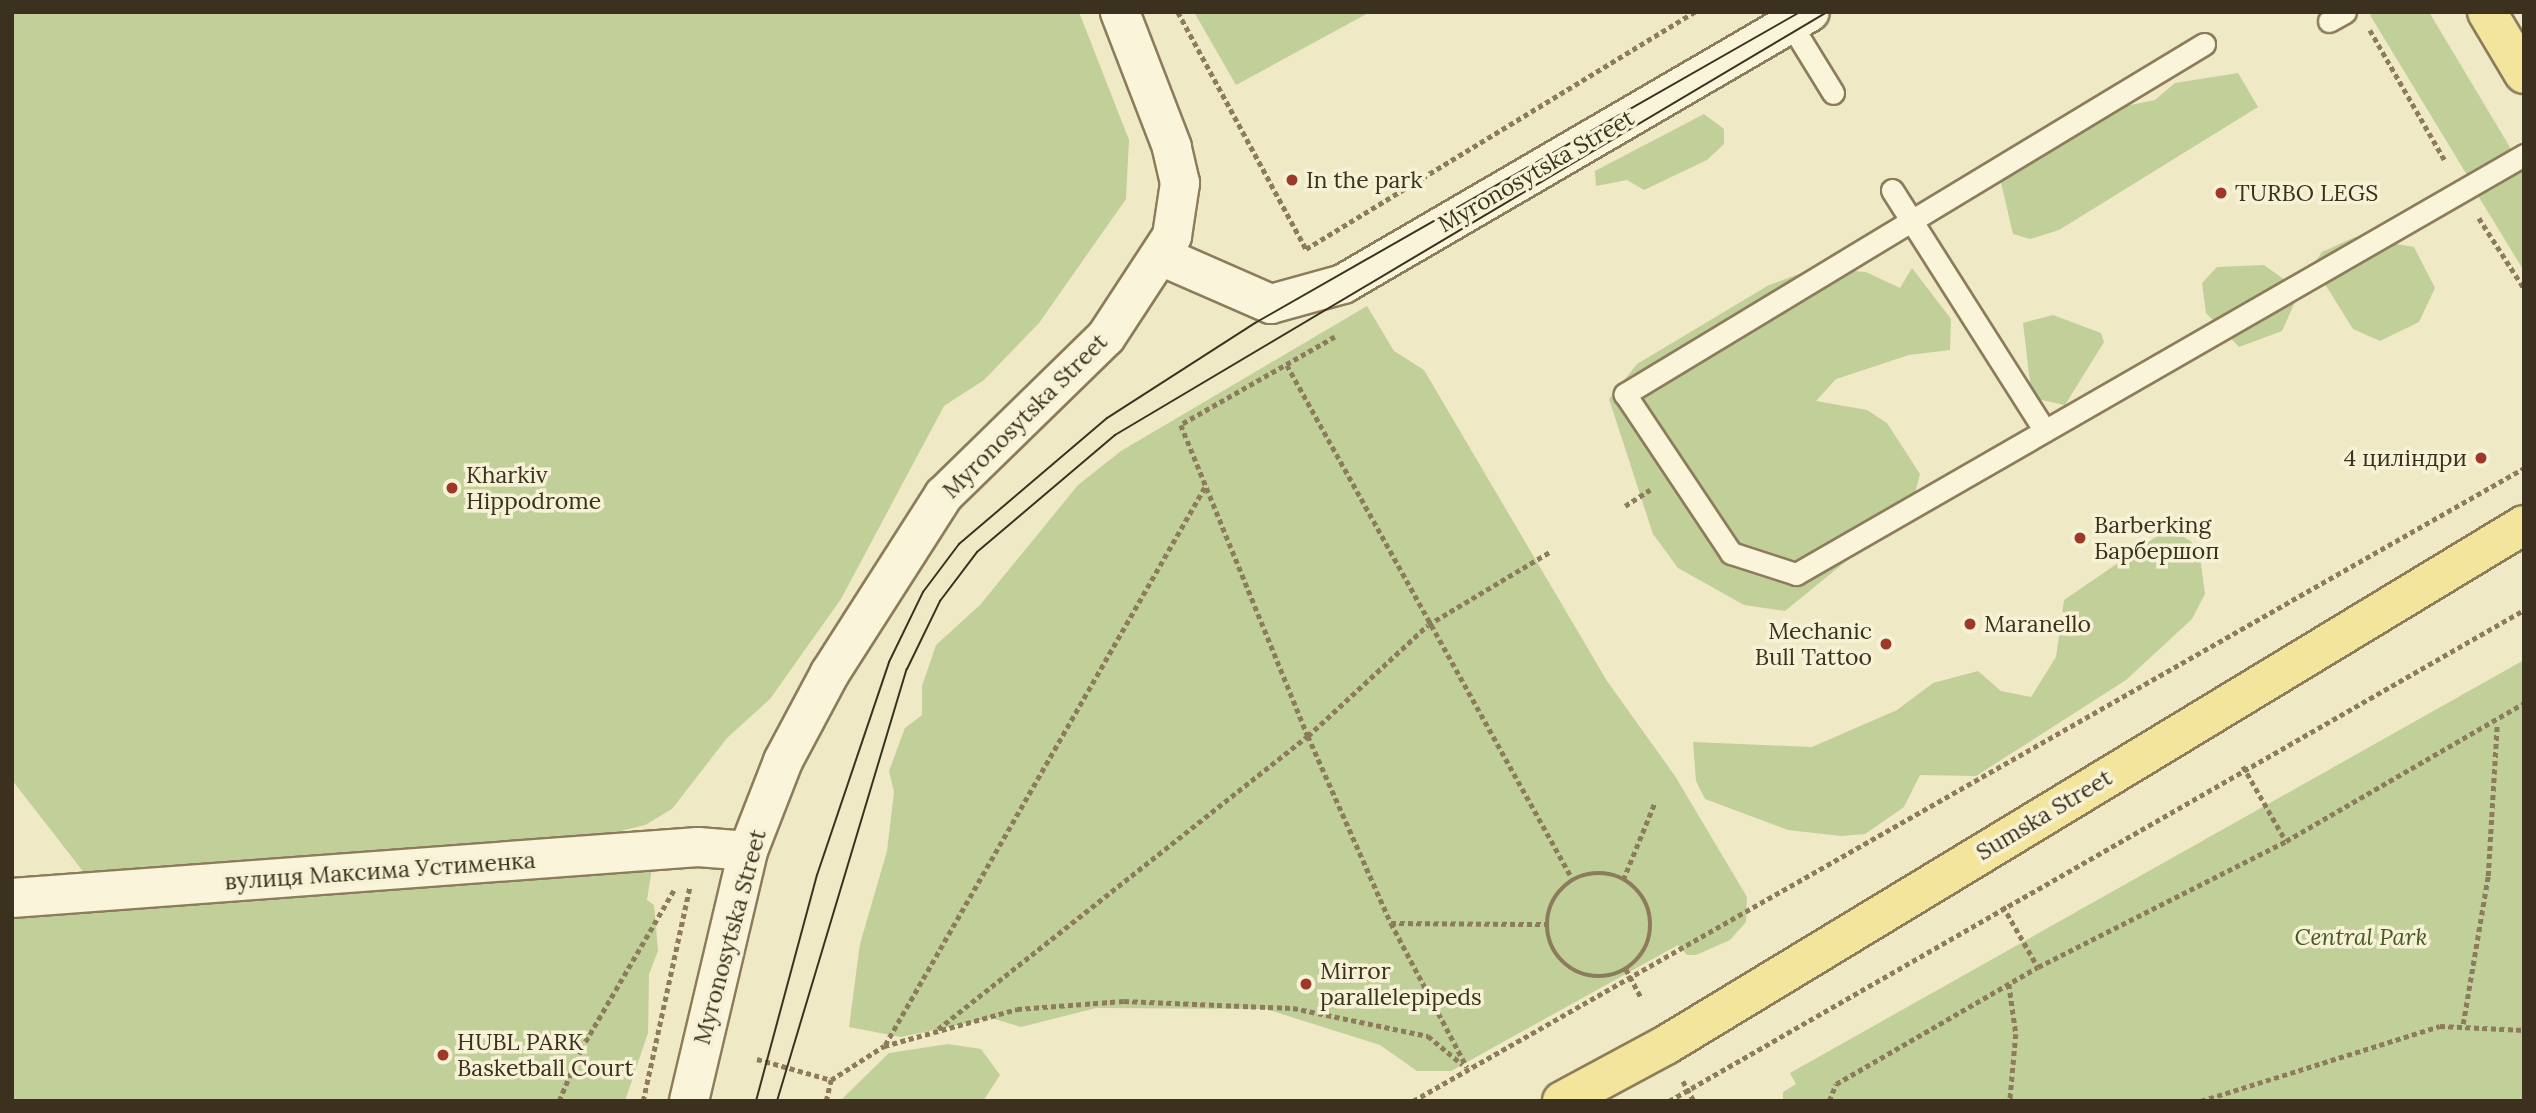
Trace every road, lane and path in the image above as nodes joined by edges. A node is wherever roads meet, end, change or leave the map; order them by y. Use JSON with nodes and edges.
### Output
{"nodes":[{"id":1,"x":1120,"y":12,"type":"edge"},
{"id":2,"x":1178,"y":12,"type":"edge"},
{"id":3,"x":1695,"y":12,"type":"edge"},
{"id":4,"x":2487,"y":12,"type":"edge"},
{"id":5,"x":1800,"y":18,"type":"edge"},
{"id":6,"x":2366,"y":24,"type":"dead end"},
{"id":7,"x":2204,"y":44,"type":"dead end"},
{"id":8,"x":2524,"y":74,"type":"edge"},
{"id":9,"x":1833,"y":93,"type":"dead end"},
{"id":10,"x":2524,"y":155,"type":"edge"},
{"id":11,"x":1892,"y":190,"type":"dead end"},
{"id":12,"x":2462,"y":191,"type":"junction"},
{"id":13,"x":1911,"y":219,"type":"junction"},
{"id":14,"x":1161,"y":256,"type":"junction"},
{"id":15,"x":2524,"y":288,"type":"edge"},
{"id":16,"x":1335,"y":337,"type":"dead end"},
{"id":17,"x":1287,"y":365,"type":"junction"},
{"id":18,"x":2045,"y":431,"type":"junction"},
{"id":19,"x":2524,"y":468,"type":"edge"},
{"id":20,"x":1206,"y":485,"type":"junction"},
{"id":21,"x":2524,"y":525,"type":"edge"},
{"id":22,"x":1551,"y":551,"type":"dead end"},
{"id":23,"x":2524,"y":610,"type":"edge"},
{"id":24,"x":1428,"y":625,"type":"junction"},
{"id":25,"x":2524,"y":704,"type":"edge"},
{"id":26,"x":2497,"y":723,"type":"junction"},
{"id":27,"x":1308,"y":736,"type":"junction"},
{"id":28,"x":2243,"y":766,"type":"junction"},
{"id":29,"x":1655,"y":803,"type":"dead end"},
{"id":30,"x":2286,"y":841,"type":"junction"},
{"id":31,"x":698,"y":847,"type":"junction"},
{"id":32,"x":748,"y":851,"type":"junction"},
{"id":33,"x":1573,"y":880,"type":"junction"},
{"id":34,"x":1623,"y":880,"type":"junction"},
{"id":35,"x":12,"y":898,"type":"edge"},
{"id":36,"x":2003,"y":906,"type":"junction"},
{"id":37,"x":1391,"y":923,"type":"junction"},
{"id":38,"x":1547,"y":924,"type":"junction"},
{"id":39,"x":2038,"y":967,"type":"junction"},
{"id":40,"x":1626,"y":969,"type":"junction"},
{"id":41,"x":1632,"y":980,"type":"junction"},
{"id":42,"x":2009,"y":984,"type":"junction"},
{"id":43,"x":1641,"y":997,"type":"dead end"},
{"id":44,"x":2463,"y":1024,"type":"junction"},
{"id":45,"x":938,"y":1029,"type":"junction"},
{"id":46,"x":2524,"y":1030,"type":"edge"},
{"id":47,"x":884,"y":1046,"type":"junction"},
{"id":48,"x":757,"y":1059,"type":"dead end"},
{"id":49,"x":1467,"y":1067,"type":"junction"},
{"id":50,"x":831,"y":1080,"type":"junction"},
{"id":51,"x":559,"y":1101,"type":"edge"},
{"id":52,"x":643,"y":1101,"type":"edge"},
{"id":53,"x":689,"y":1101,"type":"edge"},
{"id":54,"x":826,"y":1101,"type":"edge"},
{"id":55,"x":1413,"y":1101,"type":"edge"},
{"id":56,"x":1562,"y":1101,"type":"edge"},
{"id":57,"x":1669,"y":1101,"type":"edge"},
{"id":58,"x":1829,"y":1101,"type":"edge"},
{"id":59,"x":2010,"y":1101,"type":"edge"},
{"id":60,"x":2201,"y":1101,"type":"edge"}],
"edges":[{"from":1,"to":14,"type":"street"},
{"from":2,"to":3,"type":"path"},
{"from":4,"to":8,"type":"main road"},
{"from":5,"to":9,"type":"lane"},
{"from":5,"to":14,"type":"street","name":"Myronosytska Street"},
{"from":6,"to":12,"type":"path"},
{"from":7,"to":13,"type":"lane"},
{"from":10,"to":12,"type":"lane"},
{"from":11,"to":13,"type":"lane"},
{"from":12,"to":15,"type":"path"},
{"from":12,"to":18,"type":"lane"},
{"from":13,"to":18,"type":"lane"},
{"from":13,"to":18,"type":"lane"},
{"from":14,"to":32,"type":"street","name":"Myronosytska Street"},
{"from":16,"to":17,"type":"path"},
{"from":17,"to":20,"type":"path"},
{"from":17,"to":24,"type":"path"},
{"from":19,"to":41,"type":"path"},
{"from":20,"to":27,"type":"path"},
{"from":20,"to":47,"type":"path"},
{"from":21,"to":56,"type":"main road","name":"Sumska Street"},
{"from":22,"to":24,"type":"path"},
{"from":23,"to":28,"type":"path"},
{"from":24,"to":27,"type":"path"},
{"from":24,"to":33,"type":"path"},
{"from":25,"to":26,"type":"path"},
{"from":26,"to":30,"type":"path"},
{"from":26,"to":44,"type":"path"},
{"from":27,"to":37,"type":"path"},
{"from":27,"to":45,"type":"path"},
{"from":28,"to":30,"type":"path"},
{"from":28,"to":36,"type":"path"},
{"from":29,"to":34,"type":"path"},
{"from":30,"to":39,"type":"path"},
{"from":31,"to":32,"type":"street","name":"вулиця Максима Устименка"},
{"from":31,"to":35,"type":"street","name":"вулиця Максима Устименка"},
{"from":31,"to":51,"type":"path"},
{"from":31,"to":52,"type":"path"},
{"from":32,"to":53,"type":"street","name":"Myronosytska Street"},
{"from":33,"to":34,"type":"path"},
{"from":33,"to":38,"type":"path"},
{"from":34,"to":40,"type":"path"},
{"from":36,"to":39,"type":"path"},
{"from":36,"to":57,"type":"path"},
{"from":37,"to":38,"type":"path"},
{"from":37,"to":49,"type":"path"},
{"from":38,"to":40,"type":"path"},
{"from":39,"to":42,"type":"path"},
{"from":40,"to":41,"type":"path"},
{"from":41,"to":43,"type":"path"},
{"from":41,"to":49,"type":"path"},
{"from":42,"to":58,"type":"path"},
{"from":42,"to":59,"type":"path"},
{"from":44,"to":46,"type":"path"},
{"from":44,"to":60,"type":"path"},
{"from":45,"to":47,"type":"path"},
{"from":45,"to":49,"type":"path"},
{"from":47,"to":50,"type":"path"},
{"from":48,"to":50,"type":"path"},
{"from":49,"to":55,"type":"path"},
{"from":50,"to":54,"type":"path"}]}
